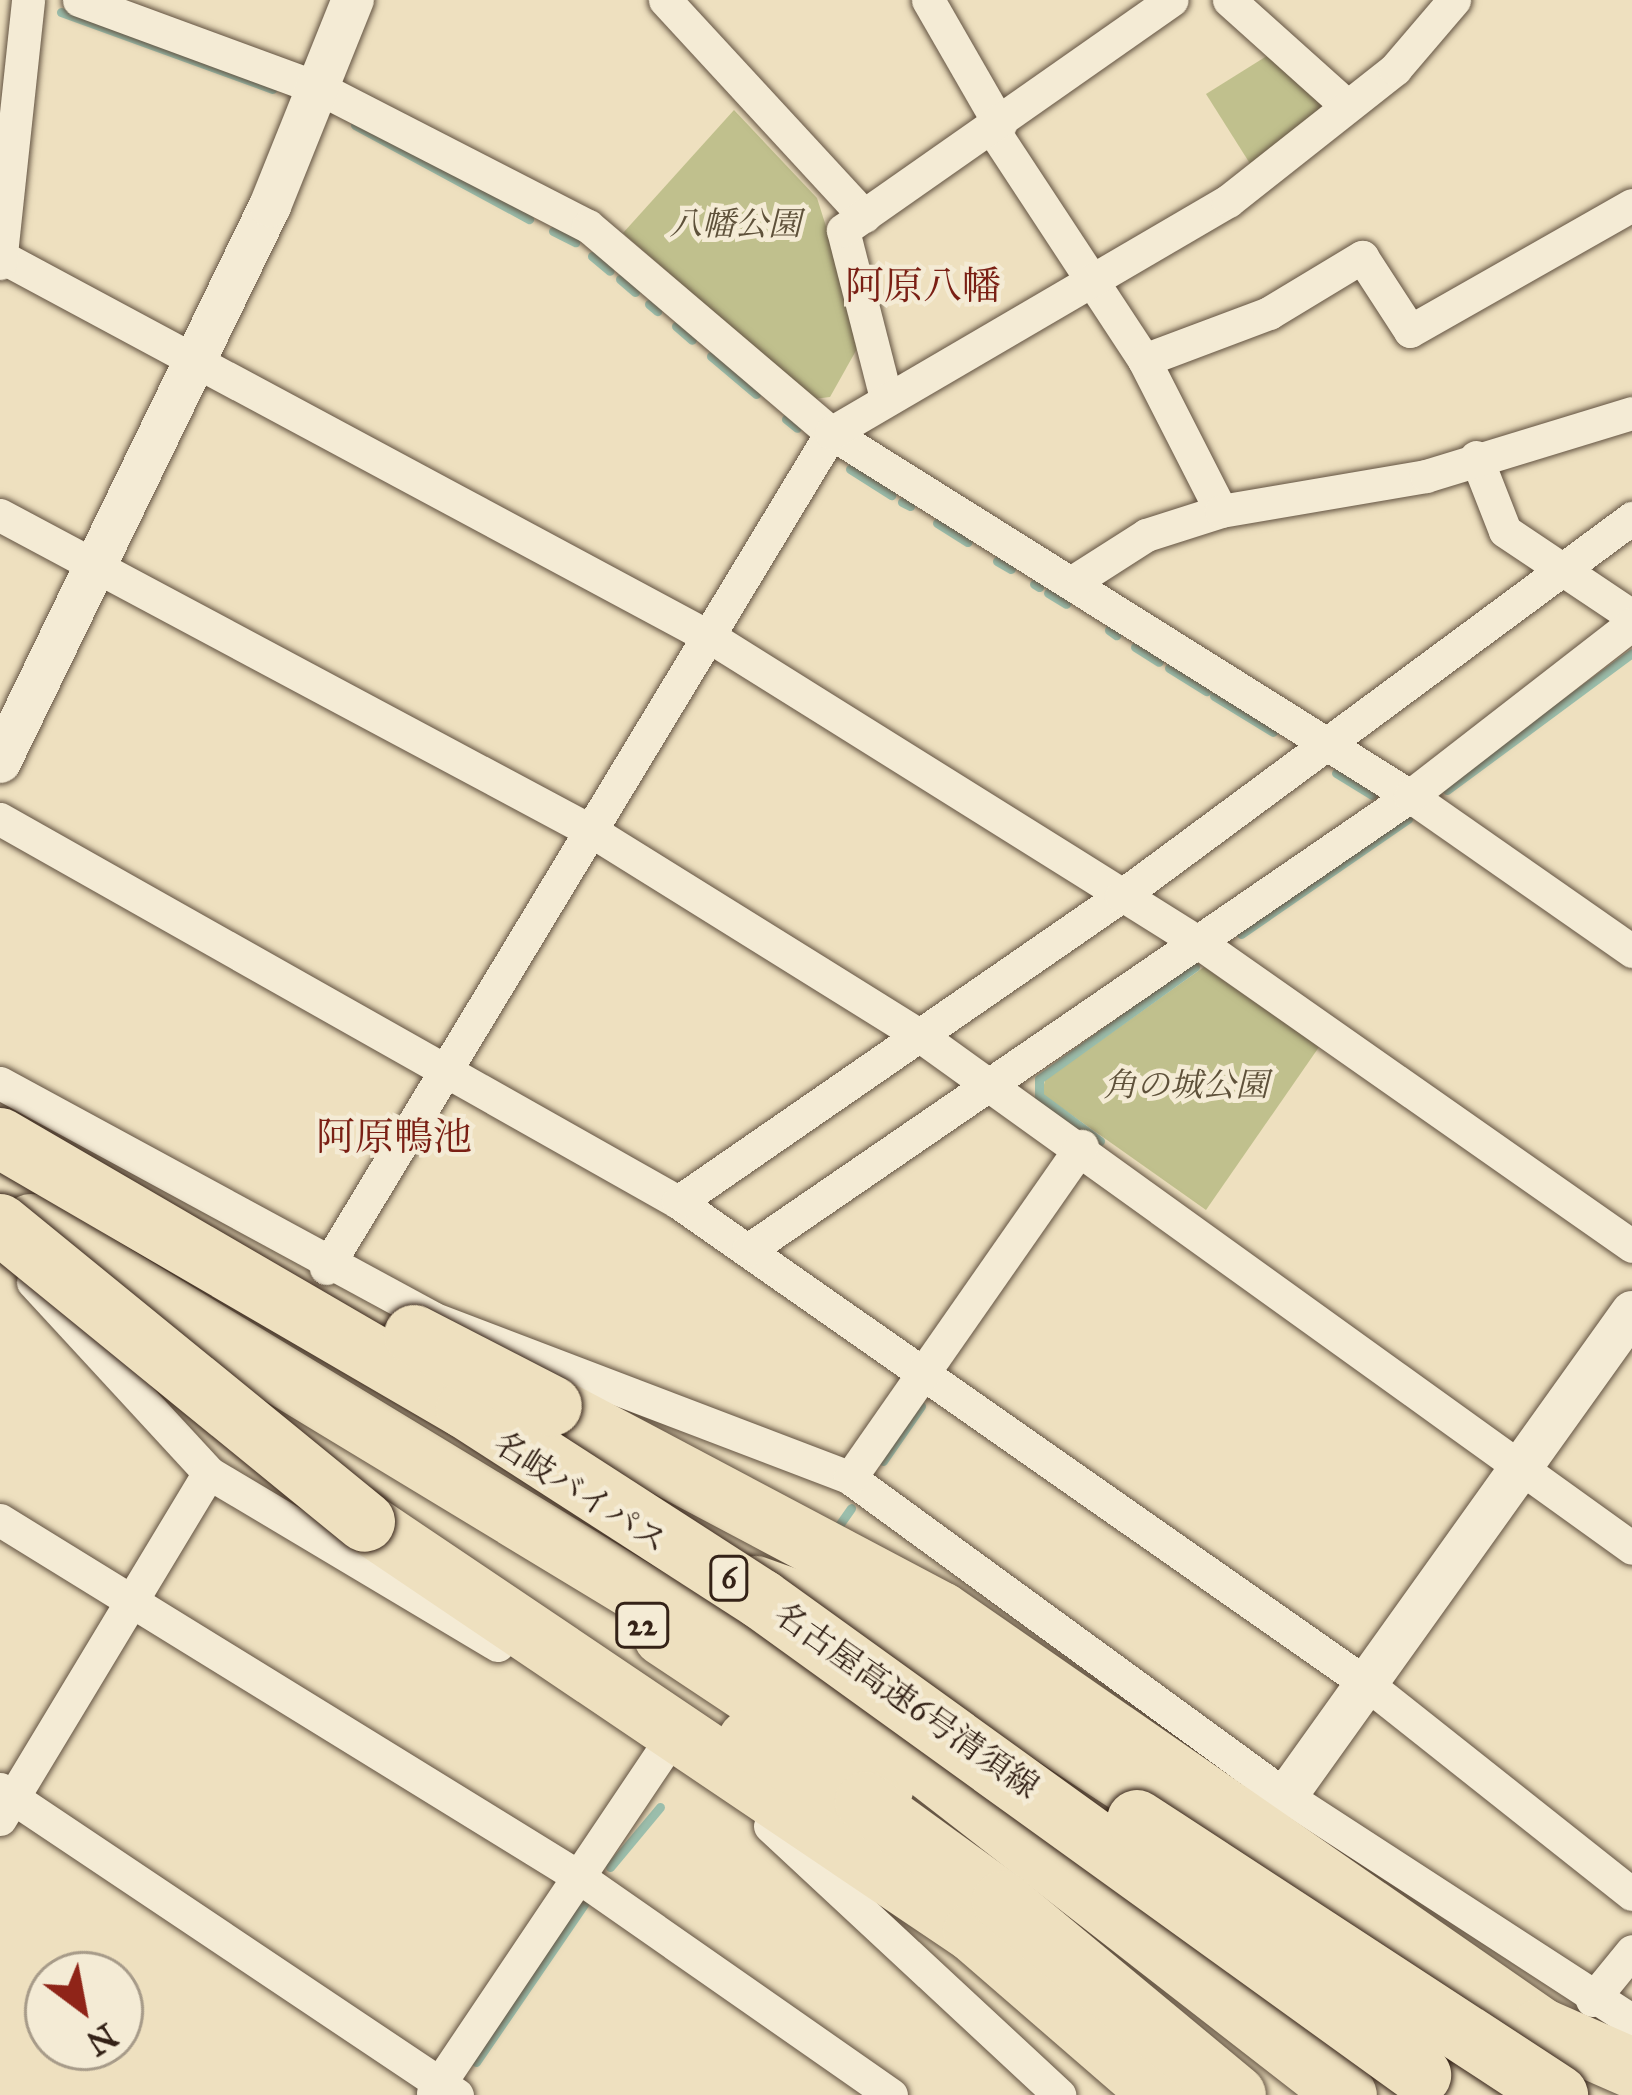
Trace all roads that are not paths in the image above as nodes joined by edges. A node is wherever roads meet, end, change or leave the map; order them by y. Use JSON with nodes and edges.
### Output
{"nodes":[{"id":1,"x":28,"y":0,"type":"edge"},
{"id":2,"x":79,"y":0,"type":"edge"},
{"id":3,"x":353,"y":0,"type":"edge"},
{"id":4,"x":665,"y":0,"type":"edge"},
{"id":5,"x":928,"y":0,"type":"edge"},
{"id":6,"x":1172,"y":0,"type":"edge"},
{"id":7,"x":1229,"y":0,"type":"edge"},
{"id":8,"x":1454,"y":0,"type":"edge"},
{"id":9,"x":323,"y":90,"type":"junction"},
{"id":10,"x":1346,"y":105,"type":"junction"},
{"id":11,"x":997,"y":128,"type":"junction"},
{"id":12,"x":1632,"y":205,"type":"edge"},
{"id":13,"x":864,"y":216,"type":"junction"},
{"id":14,"x":0,"y":259,"type":"edge"},
{"id":15,"x":1091,"y":280,"type":"junction"},
{"id":16,"x":1144,"y":360,"type":"junction"},
{"id":17,"x":192,"y":364,"type":"junction"},
{"id":18,"x":886,"y":398,"type":"junction"},
{"id":19,"x":1632,"y":413,"type":"edge"},
{"id":20,"x":831,"y":433,"type":"junction"},
{"id":21,"x":1476,"y":457,"type":"junction"},
{"id":22,"x":1221,"y":511,"type":"junction"},
{"id":23,"x":0,"y":515,"type":"edge"},
{"id":24,"x":1632,"y":518,"type":"edge"},
{"id":25,"x":95,"y":561,"type":"junction"},
{"id":26,"x":1563,"y":569,"type":"junction"},
{"id":27,"x":1070,"y":583,"type":"junction"},
{"id":28,"x":1632,"y":620,"type":"edge"},
{"id":29,"x":715,"y":640,"type":"junction"},
{"id":30,"x":1330,"y":746,"type":"junction"},
{"id":31,"x":0,"y":762,"type":"edge"},
{"id":32,"x":1410,"y":796,"type":"junction"},
{"id":33,"x":0,"y":820,"type":"edge"},
{"id":34,"x":593,"y":832,"type":"junction"},
{"id":35,"x":1121,"y":896,"type":"junction"},
{"id":36,"x":1201,"y":944,"type":"junction"},
{"id":37,"x":1632,"y":951,"type":"edge"},
{"id":38,"x":919,"y":1035,"type":"junction"},
{"id":39,"x":453,"y":1070,"type":"junction"},
{"id":40,"x":0,"y":1083,"type":"edge"},
{"id":41,"x":998,"y":1086,"type":"junction"},
{"id":42,"x":5,"y":1137,"type":"edge"},
{"id":43,"x":1082,"y":1146,"type":"junction"},
{"id":44,"x":678,"y":1202,"type":"junction"},
{"id":45,"x":5,"y":1227,"type":"edge"},
{"id":46,"x":1632,"y":1246,"type":"edge"},
{"id":47,"x":748,"y":1250,"type":"junction"},
{"id":48,"x":326,"y":1268,"type":"junction"},
{"id":49,"x":1632,"y":1312,"type":"edge"},
{"id":50,"x":921,"y":1371,"type":"junction"},
{"id":51,"x":1526,"y":1463,"type":"junction"},
{"id":52,"x":209,"y":1473,"type":"junction"},
{"id":53,"x":850,"y":1478,"type":"junction"},
{"id":54,"x":0,"y":1520,"type":"edge"},
{"id":55,"x":1632,"y":1549,"type":"edge"},
{"id":56,"x":680,"y":1556,"type":"junction"},
{"id":57,"x":136,"y":1596,"type":"junction"},
{"id":58,"x":569,"y":1655,"type":"junction"},
{"id":59,"x":854,"y":1664,"type":"junction"},
{"id":60,"x":1367,"y":1684,"type":"junction"},
{"id":61,"x":667,"y":1746,"type":"junction"},
{"id":62,"x":1286,"y":1796,"type":"junction"},
{"id":63,"x":5,"y":1802,"type":"edge"},
{"id":64,"x":576,"y":1874,"type":"junction"},
{"id":65,"x":1632,"y":1894,"type":"edge"},
{"id":66,"x":1632,"y":1951,"type":"edge"},
{"id":67,"x":1567,"y":2014,"type":"junction"},
{"id":68,"x":1632,"y":2020,"type":"edge"},
{"id":69,"x":1632,"y":2068,"type":"edge"},
{"id":70,"x":1254,"y":2074,"type":"edge"},
{"id":71,"x":1434,"y":2088,"type":"edge"},
{"id":72,"x":444,"y":2090,"type":"edge"},
{"id":73,"x":891,"y":2095,"type":"edge"},
{"id":74,"x":1059,"y":2095,"type":"edge"},
{"id":75,"x":1161,"y":2095,"type":"edge"},
{"id":76,"x":1308,"y":2095,"type":"edge"},
{"id":77,"x":1327,"y":2095,"type":"edge"},
{"id":78,"x":1347,"y":2095,"type":"edge"},
{"id":79,"x":1547,"y":2095,"type":"edge"},
{"id":80,"x":1558,"y":2095,"type":"edge"},
{"id":81,"x":1611,"y":2095,"type":"edge"}],
"edges":[{"from":1,"to":14,"type":"street"},
{"from":2,"to":9,"type":"street"},
{"from":3,"to":9,"type":"street"},
{"from":4,"to":13,"type":"street"},
{"from":5,"to":11,"type":"street"},
{"from":6,"to":11,"type":"street"},
{"from":7,"to":10,"type":"street"},
{"from":8,"to":10,"type":"street"},
{"from":9,"to":17,"type":"street"},
{"from":9,"to":20,"type":"street"},
{"from":10,"to":15,"type":"street"},
{"from":11,"to":13,"type":"street"},
{"from":11,"to":15,"type":"street"},
{"from":12,"to":16,"type":"street"},
{"from":13,"to":18,"type":"street"},
{"from":14,"to":17,"type":"street"},
{"from":15,"to":16,"type":"street"},
{"from":15,"to":18,"type":"street"},
{"from":16,"to":22,"type":"street"},
{"from":17,"to":25,"type":"street"},
{"from":17,"to":29,"type":"street"},
{"from":18,"to":20,"type":"street"},
{"from":19,"to":21,"type":"street"},
{"from":20,"to":27,"type":"street"},
{"from":20,"to":29,"type":"street"},
{"from":21,"to":22,"type":"street"},
{"from":21,"to":26,"type":"street"},
{"from":22,"to":27,"type":"street"},
{"from":23,"to":25,"type":"street"},
{"from":24,"to":26,"type":"street"},
{"from":25,"to":31,"type":"street"},
{"from":25,"to":34,"type":"street"},
{"from":26,"to":28,"type":"street"},
{"from":26,"to":30,"type":"street"},
{"from":27,"to":30,"type":"street"},
{"from":28,"to":32,"type":"street"},
{"from":29,"to":34,"type":"street"},
{"from":29,"to":35,"type":"street"},
{"from":30,"to":32,"type":"street"},
{"from":30,"to":35,"type":"street"},
{"from":32,"to":36,"type":"street"},
{"from":32,"to":37,"type":"street"},
{"from":33,"to":39,"type":"street"},
{"from":34,"to":38,"type":"street"},
{"from":34,"to":39,"type":"street"},
{"from":35,"to":36,"type":"street"},
{"from":35,"to":38,"type":"street"},
{"from":36,"to":41,"type":"street"},
{"from":36,"to":46,"type":"street"},
{"from":38,"to":41,"type":"street"},
{"from":38,"to":44,"type":"street"},
{"from":39,"to":44,"type":"street"},
{"from":39,"to":48,"type":"street"},
{"from":40,"to":48,"type":"street"},
{"from":41,"to":43,"type":"street"},
{"from":41,"to":47,"type":"street"},
{"from":42,"to":56,"type":"highway","name":"名岐バイパス","number":"22"},
{"from":42,"to":59,"type":"highway","name":"名古屋高速6号清須線","number":"6","bridge":true},
{"from":42,"to":67,"type":"highway","bridge":true},
{"from":43,"to":50,"type":"street"},
{"from":43,"to":51,"type":"street"},
{"from":44,"to":47,"type":"street"},
{"from":45,"to":52,"type":"street"},
{"from":45,"to":58,"type":"highway","bridge":true},
{"from":45,"to":70,"type":"highway","number":"22"},
{"from":45,"to":78,"type":"highway","name":"名古屋高速6号清須線","number":"6"},
{"from":47,"to":50,"type":"street"},
{"from":48,"to":53,"type":"street"},
{"from":49,"to":51,"type":"street"},
{"from":50,"to":53,"type":"street"},
{"from":50,"to":60,"type":"street"},
{"from":51,"to":55,"type":"street"},
{"from":51,"to":60,"type":"street"},
{"from":52,"to":57,"type":"street"},
{"from":52,"to":61,"type":"street"},
{"from":53,"to":62,"type":"street"},
{"from":54,"to":57,"type":"street"},
{"from":56,"to":71,"type":"highway","name":"名岐バイパス","number":"22"},
{"from":56,"to":79,"type":"highway","number":"22"},
{"from":57,"to":63,"type":"street"},
{"from":57,"to":64,"type":"street"},
{"from":58,"to":70,"type":"highway"},
{"from":58,"to":75,"type":"highway"},
{"from":59,"to":71,"type":"highway","name":"名古屋高速6号清須線","number":"6","bridge":true},
{"from":59,"to":80,"type":"highway","bridge":true},
{"from":60,"to":62,"type":"street"},
{"from":60,"to":65,"type":"street"},
{"from":61,"to":64,"type":"street"},
{"from":61,"to":74,"type":"street"},
{"from":62,"to":67,"type":"street"},
{"from":63,"to":72,"type":"street"},
{"from":64,"to":72,"type":"street"},
{"from":64,"to":73,"type":"street"},
{"from":66,"to":67,"type":"street"},
{"from":67,"to":68,"type":"street"},
{"from":67,"to":69,"type":"highway"},
{"from":67,"to":81,"type":"highway"},
{"from":70,"to":76,"type":"highway","number":"22"},
{"from":70,"to":77,"type":"highway","number":"22"}]}
